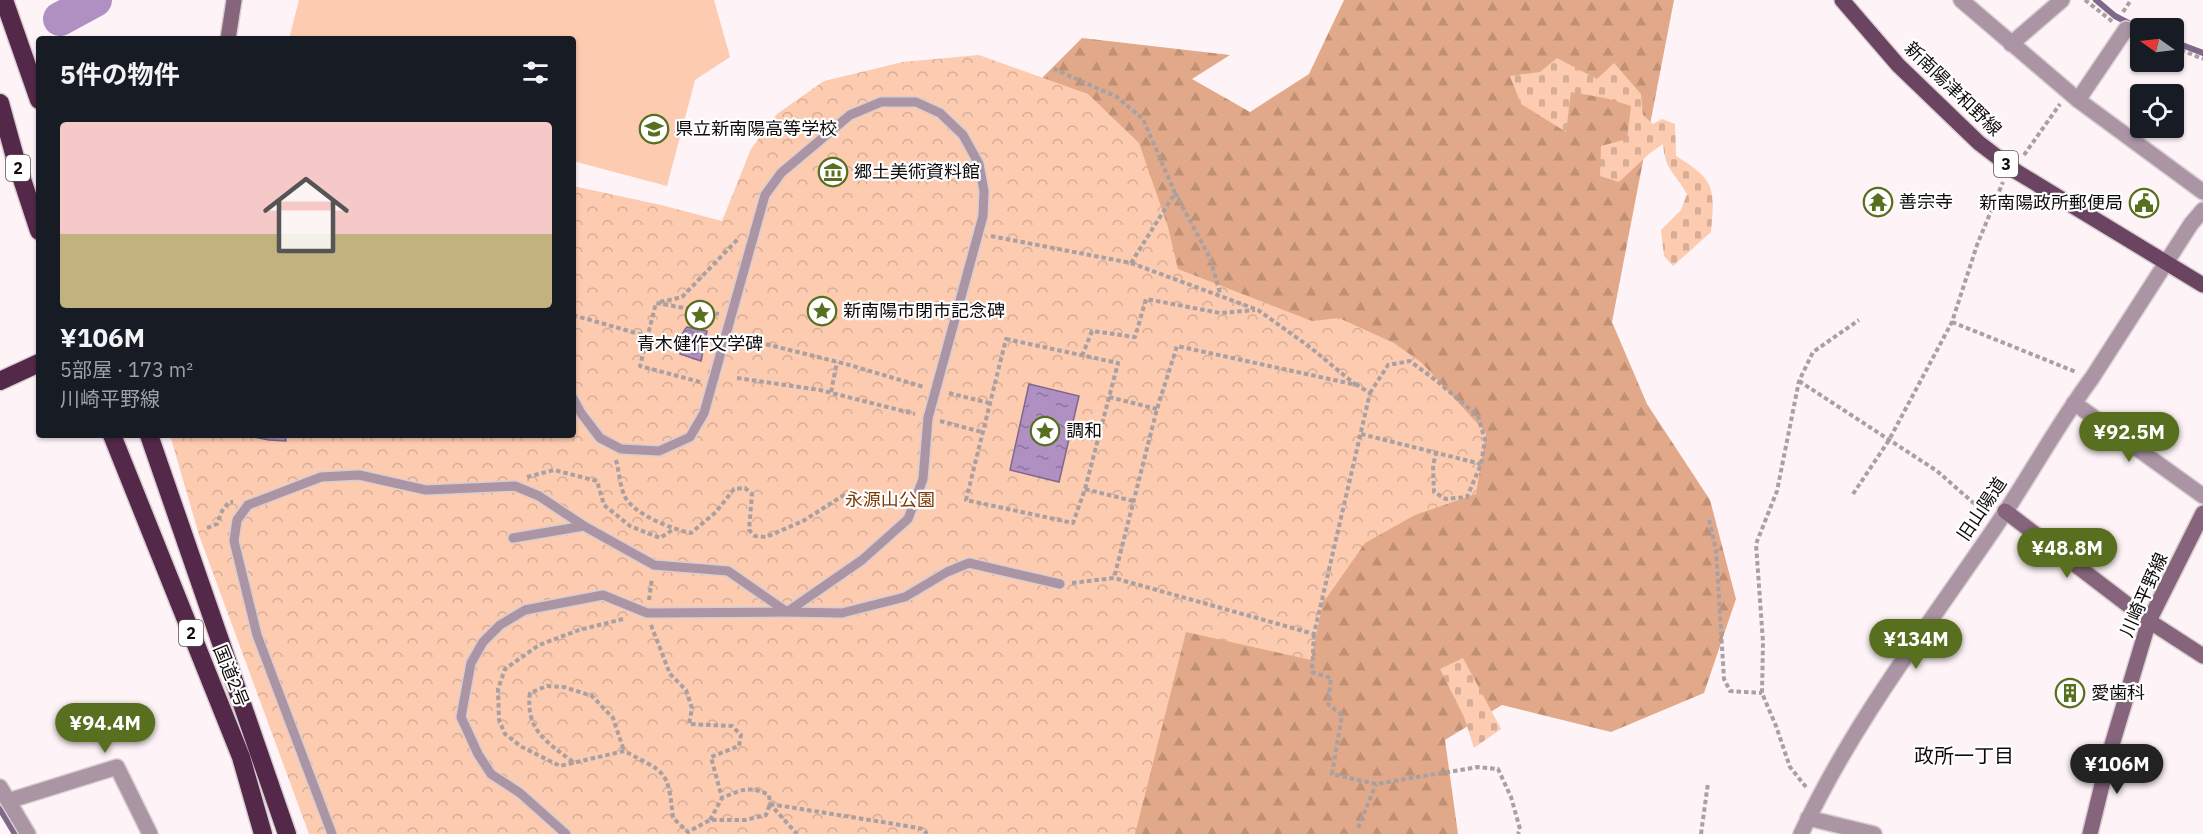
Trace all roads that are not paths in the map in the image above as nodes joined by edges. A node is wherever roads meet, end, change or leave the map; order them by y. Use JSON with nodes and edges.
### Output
{"nodes":[{"id":1,"x":4,"y":0,"type":"edge"},
{"id":2,"x":234,"y":0,"type":"edge"},
{"id":3,"x":1842,"y":0,"type":"edge"},
{"id":4,"x":1961,"y":0,"type":"edge"},
{"id":5,"x":2062,"y":0,"type":"edge"},
{"id":6,"x":2126,"y":29,"type":"dead end"},
{"id":7,"x":228,"y":36,"type":"edge"},
{"id":8,"x":2011,"y":44,"type":"junction"},
{"id":9,"x":36,"y":91,"type":"edge"},
{"id":10,"x":2073,"y":96,"type":"junction"},
{"id":11,"x":0,"y":103,"type":"edge"},
{"id":12,"x":2203,"y":192,"type":"edge"},
{"id":13,"x":2203,"y":210,"type":"edge"},
{"id":14,"x":36,"y":222,"type":"edge"},
{"id":15,"x":2167,"y":263,"type":"junction"},
{"id":16,"x":2203,"y":285,"type":"edge"},
{"id":17,"x":36,"y":364,"type":"edge"},
{"id":18,"x":0,"y":381,"type":"edge"},
{"id":19,"x":2074,"y":403,"type":"junction"},
{"id":20,"x":576,"y":404,"type":"edge"},
{"id":21,"x":113,"y":438,"type":"edge"},
{"id":22,"x":149,"y":438,"type":"edge"},
{"id":23,"x":2203,"y":496,"type":"edge"},
{"id":24,"x":2203,"y":513,"type":"edge"},
{"id":25,"x":2002,"y":517,"type":"junction"},
{"id":26,"x":584,"y":526,"type":"junction"},
{"id":27,"x":513,"y":538,"type":"dead end"},
{"id":28,"x":1060,"y":584,"type":"road end"},
{"id":29,"x":787,"y":612,"type":"junction"},
{"id":30,"x":2149,"y":621,"type":"junction"},
{"id":31,"x":2203,"y":656,"type":"edge"},
{"id":32,"x":0,"y":786,"type":"edge"},
{"id":33,"x":8,"y":801,"type":"junction"},
{"id":34,"x":1808,"y":818,"type":"junction"},
{"id":35,"x":28,"y":834,"type":"edge"},
{"id":36,"x":150,"y":834,"type":"edge"},
{"id":37,"x":263,"y":834,"type":"edge"},
{"id":38,"x":287,"y":834,"type":"edge"},
{"id":39,"x":332,"y":834,"type":"edge"},
{"id":40,"x":566,"y":834,"type":"edge"},
{"id":41,"x":1801,"y":834,"type":"edge"},
{"id":42,"x":1874,"y":834,"type":"edge"},
{"id":43,"x":2090,"y":834,"type":"edge"}],
"edges":[{"from":1,"to":9,"type":"highway"},
{"from":2,"to":7,"type":"street"},
{"from":3,"to":15,"type":"main road","name":"新南陽津和野線","number":"3"},
{"from":4,"to":8,"type":"street"},
{"from":5,"to":8,"type":"street"},
{"from":6,"to":10,"type":"street"},
{"from":8,"to":10,"type":"street"},
{"from":10,"to":12,"type":"street"},
{"from":11,"to":14,"type":"highway","number":"2"},
{"from":13,"to":15,"type":"street","name":"旧山陽道"},
{"from":15,"to":16,"type":"main road","name":"新南陽津和野線","number":"3"},
{"from":15,"to":19,"type":"street","name":"旧山陽道"},
{"from":17,"to":18,"type":"highway"},
{"from":19,"to":23,"type":"street"},
{"from":19,"to":25,"type":"street","name":"旧山陽道"},
{"from":20,"to":29,"type":"lane"},
{"from":21,"to":37,"type":"highway","name":"国道2号","number":"2"},
{"from":22,"to":38,"type":"highway","name":"国道2号","number":"2"},
{"from":24,"to":30,"type":"street","name":"川崎平野線"},
{"from":25,"to":30,"type":"street"},
{"from":25,"to":34,"type":"street","name":"旧山陽道"},
{"from":26,"to":27,"type":"lane"},
{"from":26,"to":29,"type":"lane"},
{"from":26,"to":39,"type":"lane"},
{"from":28,"to":29,"type":"lane"},
{"from":29,"to":40,"type":"lane"},
{"from":30,"to":31,"type":"street"},
{"from":30,"to":43,"type":"street","name":"川崎平野線"},
{"from":32,"to":33,"type":"street"},
{"from":33,"to":35,"type":"street"},
{"from":33,"to":36,"type":"street"},
{"from":34,"to":41,"type":"street","name":"旧山陽道"},
{"from":34,"to":42,"type":"street"}]}
